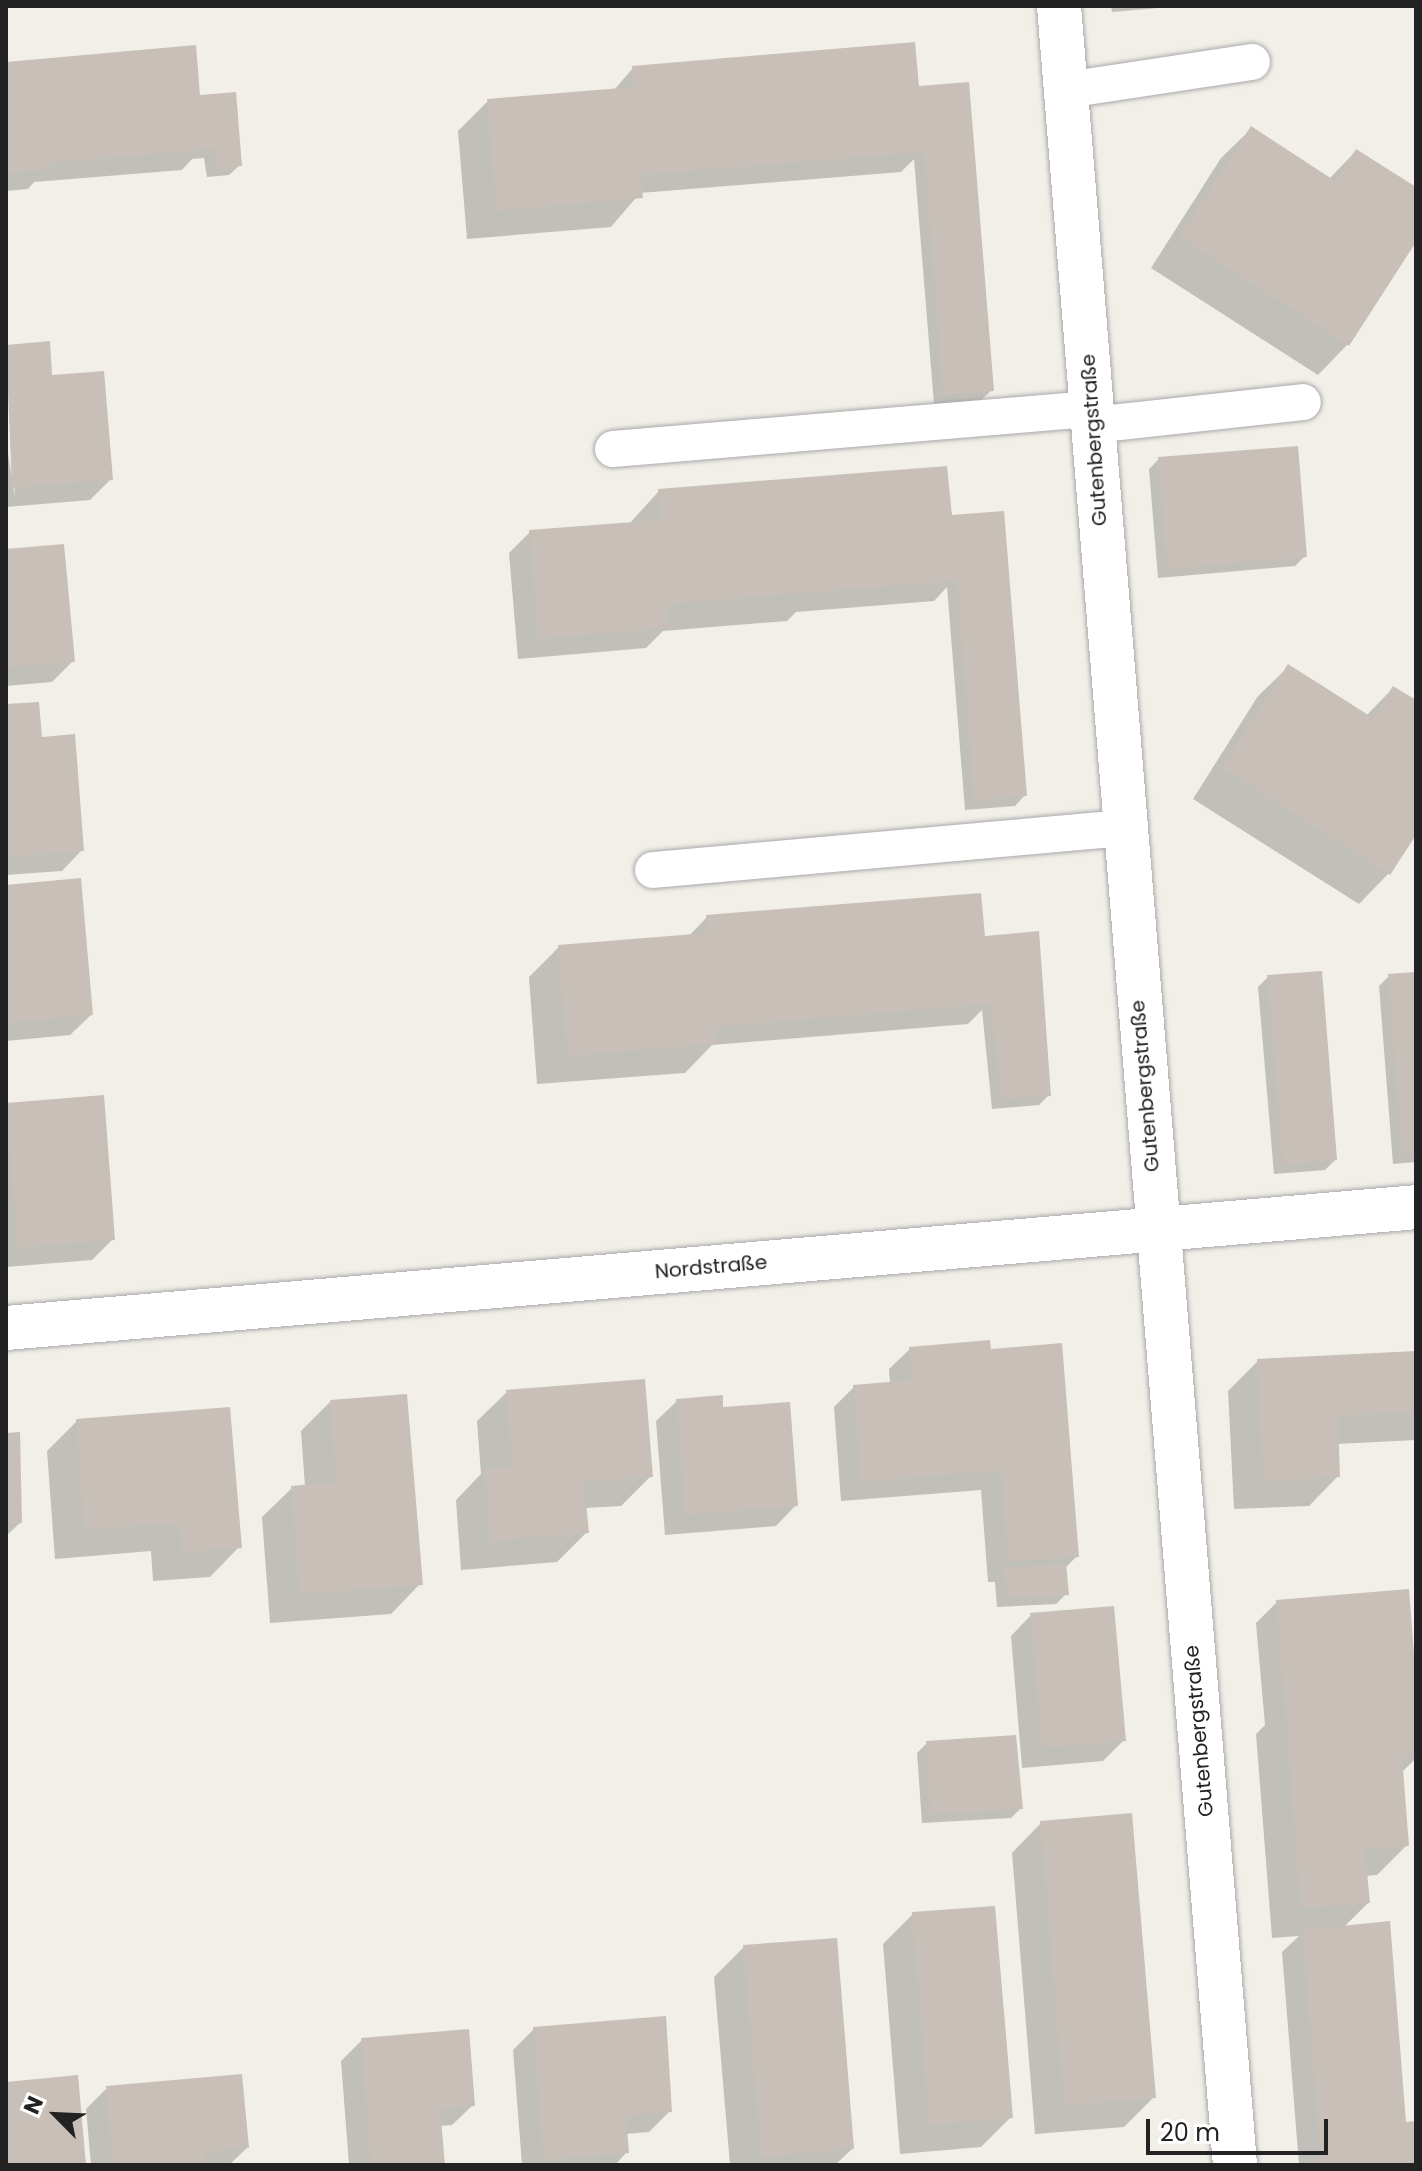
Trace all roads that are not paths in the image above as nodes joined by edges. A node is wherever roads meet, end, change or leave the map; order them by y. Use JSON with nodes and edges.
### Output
{"nodes":[{"id":1,"x":1059,"y":6,"type":"edge"},
{"id":2,"x":1252,"y":62,"type":"dead end"},
{"id":3,"x":1066,"y":90,"type":"junction"},
{"id":4,"x":1303,"y":402,"type":"dead end"},
{"id":5,"x":1092,"y":417,"type":"junction"},
{"id":6,"x":613,"y":449,"type":"dead end"},
{"id":7,"x":1125,"y":828,"type":"junction"},
{"id":8,"x":653,"y":870,"type":"dead end"},
{"id":9,"x":1416,"y":1207,"type":"edge"},
{"id":10,"x":1157,"y":1228,"type":"junction"},
{"id":11,"x":6,"y":1328,"type":"edge"},
{"id":12,"x":1235,"y":2165,"type":"edge"}],
"edges":[{"from":1,"to":3,"type":"street","name":"Gutenbergstraße"},
{"from":2,"to":3,"type":"lane"},
{"from":3,"to":5,"type":"street","name":"Gutenbergstraße"},
{"from":4,"to":5,"type":"lane"},
{"from":5,"to":6,"type":"lane"},
{"from":5,"to":7,"type":"street","name":"Gutenbergstraße"},
{"from":7,"to":8,"type":"lane"},
{"from":7,"to":10,"type":"street","name":"Gutenbergstraße"},
{"from":9,"to":10,"type":"street","name":"Nordstraße"},
{"from":10,"to":11,"type":"street","name":"Nordstraße"},
{"from":10,"to":12,"type":"street","name":"Gutenbergstraße"}]}
